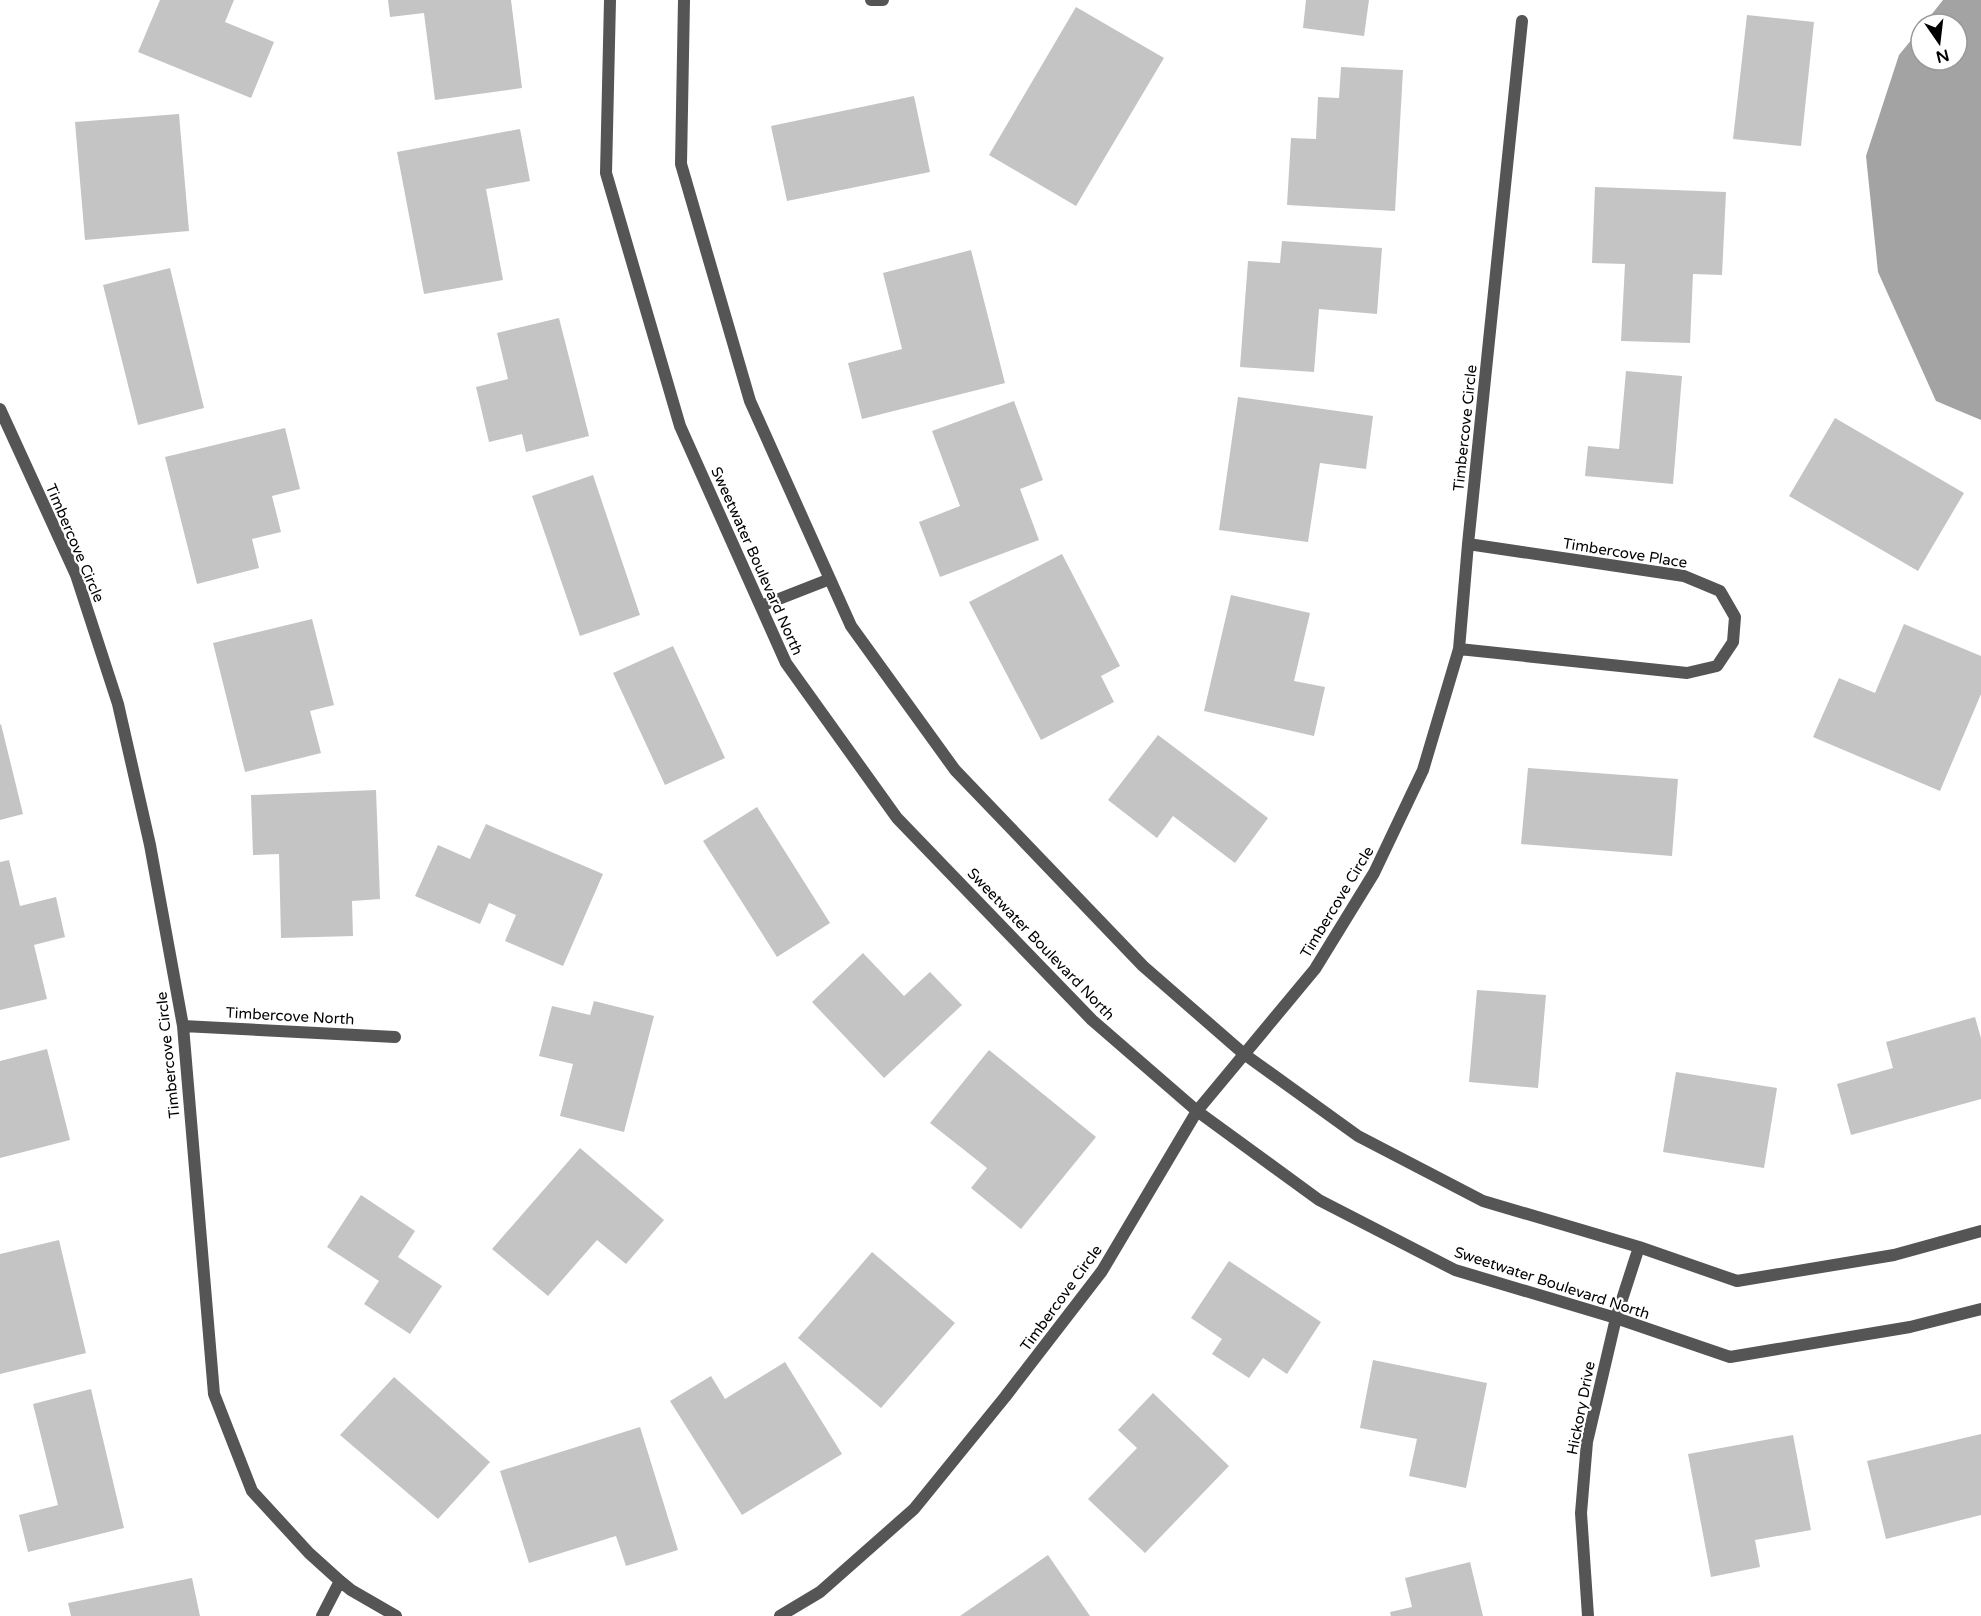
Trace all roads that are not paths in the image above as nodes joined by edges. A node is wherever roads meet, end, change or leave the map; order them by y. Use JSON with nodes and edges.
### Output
{"nodes":[{"id":1,"x":610,"y":0,"type":"edge"},
{"id":2,"x":684,"y":0,"type":"edge"},
{"id":3,"x":871,"y":0,"type":"edge"},
{"id":4,"x":883,"y":0,"type":"edge"},
{"id":5,"x":1522,"y":21,"type":"dead end"},
{"id":6,"x":0,"y":409,"type":"edge"},
{"id":7,"x":1468,"y":544,"type":"junction"},
{"id":8,"x":830,"y":579,"type":"junction"},
{"id":9,"x":761,"y":606,"type":"junction"},
{"id":10,"x":1459,"y":649,"type":"junction"},
{"id":11,"x":183,"y":1026,"type":"junction"},
{"id":12,"x":395,"y":1037,"type":"dead end"},
{"id":13,"x":1244,"y":1054,"type":"junction"},
{"id":14,"x":1197,"y":1112,"type":"junction"},
{"id":15,"x":1981,"y":1231,"type":"edge"},
{"id":16,"x":1639,"y":1247,"type":"junction"},
{"id":17,"x":1981,"y":1309,"type":"edge"},
{"id":18,"x":1616,"y":1318,"type":"junction"},
{"id":19,"x":340,"y":1581,"type":"junction"},
{"id":20,"x":322,"y":1616,"type":"edge"},
{"id":21,"x":396,"y":1616,"type":"edge"},
{"id":22,"x":780,"y":1616,"type":"edge"},
{"id":23,"x":1588,"y":1616,"type":"edge"}],
"edges":[{"from":1,"to":9,"type":"street","name":"Sweetwater Boulevard North"},
{"from":2,"to":8,"type":"street"},
{"from":3,"to":4,"type":"street"},
{"from":5,"to":7,"type":"street","name":"Timbercove Circle"},
{"from":6,"to":11,"type":"street","name":"Timbercove Circle"},
{"from":7,"to":10,"type":"street","name":"Timbercove Circle"},
{"from":7,"to":10,"type":"street","name":"Timbercove Place"},
{"from":8,"to":9,"type":"street"},
{"from":8,"to":13,"type":"street"},
{"from":9,"to":14,"type":"street","name":"Sweetwater Boulevard North"},
{"from":10,"to":13,"type":"street","name":"Timbercove Circle"},
{"from":11,"to":12,"type":"street","name":"Timbercove North"},
{"from":11,"to":19,"type":"street","name":"Timbercove Circle"},
{"from":13,"to":14,"type":"street","name":"Timbercove Circle"},
{"from":13,"to":16,"type":"street"},
{"from":14,"to":18,"type":"street","name":"Sweetwater Boulevard North"},
{"from":14,"to":22,"type":"street","name":"Timbercove Circle"},
{"from":15,"to":16,"type":"street"},
{"from":16,"to":18,"type":"street","name":"Hickory Drive"},
{"from":17,"to":18,"type":"street","name":"Sweetwater Boulevard North"},
{"from":18,"to":23,"type":"street","name":"Hickory Drive"},
{"from":19,"to":20,"type":"street"},
{"from":19,"to":21,"type":"street","name":"Timbercove Circle"}]}
